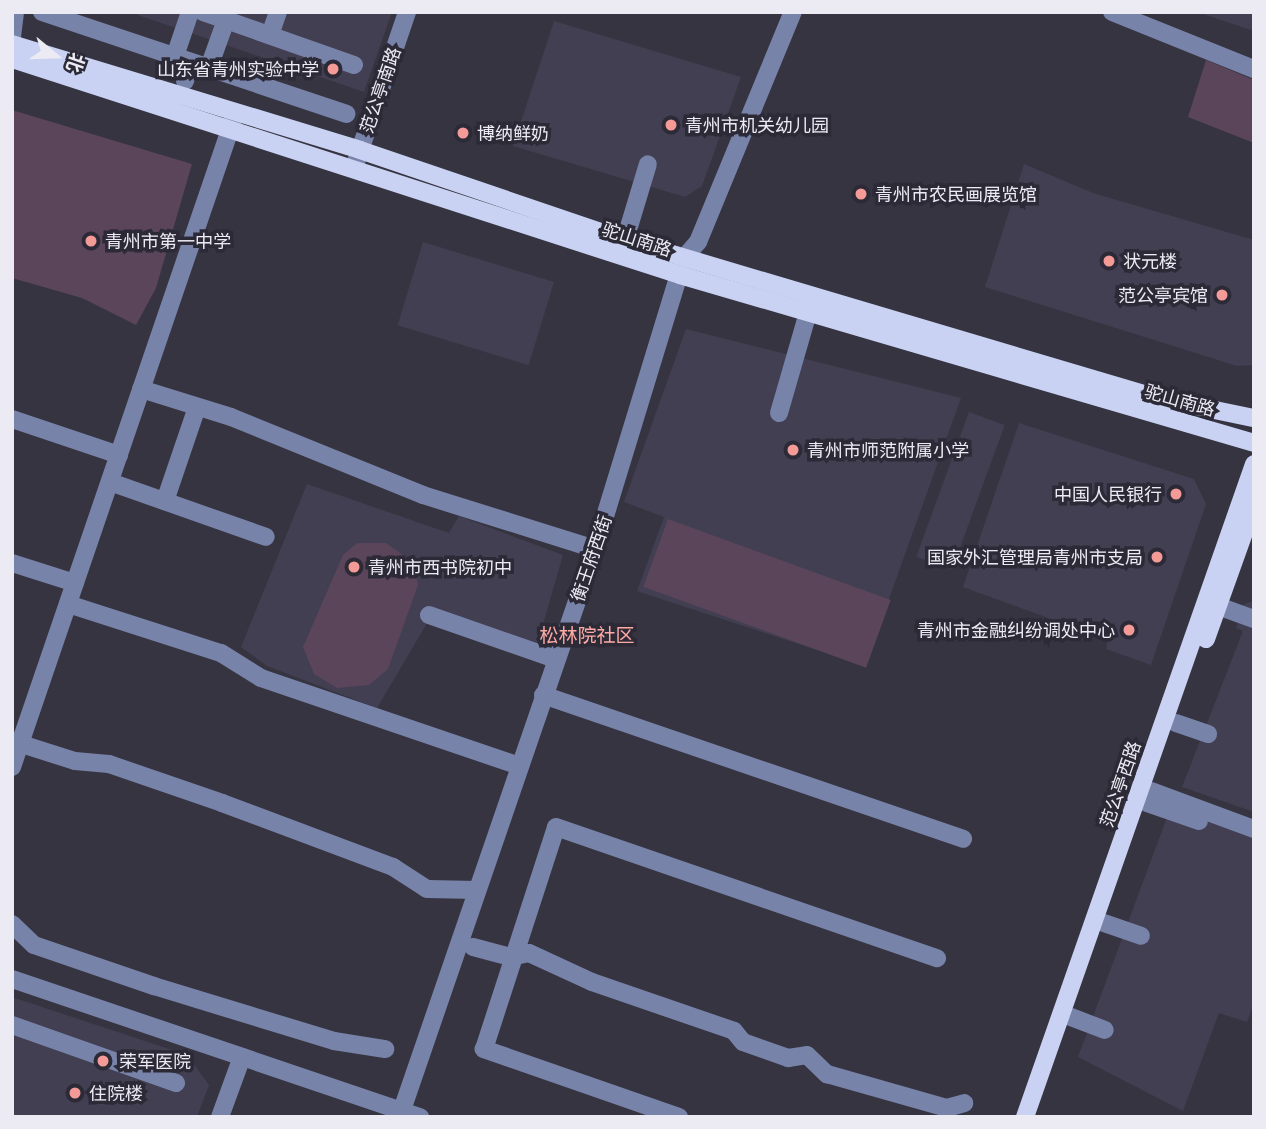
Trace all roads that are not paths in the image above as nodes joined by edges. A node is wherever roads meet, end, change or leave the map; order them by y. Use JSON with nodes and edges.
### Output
{"nodes":[{"id":1,"x":15,"y":12,"type":"edge"},
{"id":2,"x":42,"y":12,"type":"edge"},
{"id":3,"x":191,"y":12,"type":"edge"},
{"id":4,"x":203,"y":12,"type":"edge"},
{"id":5,"x":278,"y":12,"type":"edge"},
{"id":6,"x":407,"y":12,"type":"edge"},
{"id":7,"x":793,"y":12,"type":"edge"},
{"id":8,"x":1112,"y":12,"type":"edge"},
{"id":9,"x":226,"y":20,"type":"junction"},
{"id":10,"x":270,"y":35,"type":"junction"},
{"id":11,"x":12,"y":37,"type":"edge"},
{"id":12,"x":12,"y":44,"type":"edge"},
{"id":13,"x":12,"y":59,"type":"edge"},
{"id":14,"x":354,"y":65,"type":"dead end"},
{"id":15,"x":183,"y":68,"type":"junction"},
{"id":16,"x":208,"y":69,"type":"junction"},
{"id":17,"x":1254,"y":69,"type":"edge"},
{"id":18,"x":346,"y":114,"type":"dead end"},
{"id":19,"x":233,"y":120,"type":"junction"},
{"id":20,"x":360,"y":150,"type":"junction"},
{"id":21,"x":648,"y":164,"type":"dead end"},
{"id":22,"x":354,"y":168,"type":"junction"},
{"id":23,"x":625,"y":240,"type":"junction"},
{"id":24,"x":682,"y":266,"type":"junction"},
{"id":25,"x":813,"y":295,"type":"junction"},
{"id":26,"x":808,"y":314,"type":"junction"},
{"id":27,"x":141,"y":389,"type":"junction"},
{"id":28,"x":197,"y":407,"type":"junction"},
{"id":29,"x":779,"y":413,"type":"dead end"},
{"id":30,"x":1254,"y":418,"type":"edge"},
{"id":31,"x":12,"y":419,"type":"edge"},
{"id":32,"x":1254,"y":443,"type":"edge"},
{"id":33,"x":119,"y":455,"type":"junction"},
{"id":34,"x":1254,"y":464,"type":"edge"},
{"id":35,"x":110,"y":482,"type":"junction"},
{"id":36,"x":165,"y":501,"type":"junction"},
{"id":37,"x":1254,"y":505,"type":"edge"},
{"id":38,"x":265,"y":537,"type":"dead end"},
{"id":39,"x":595,"y":549,"type":"junction"},
{"id":40,"x":12,"y":563,"type":"edge"},
{"id":41,"x":75,"y":583,"type":"junction"},
{"id":42,"x":68,"y":604,"type":"junction"},
{"id":43,"x":1218,"y":606,"type":"junction"},
{"id":44,"x":429,"y":615,"type":"dead end"},
{"id":45,"x":1254,"y":619,"type":"edge"},
{"id":46,"x":555,"y":659,"type":"junction"},
{"id":47,"x":543,"y":695,"type":"junction"},
{"id":48,"x":1176,"y":723,"type":"junction"},
{"id":49,"x":1208,"y":734,"type":"dead end"},
{"id":50,"x":16,"y":742,"type":"edge"},
{"id":51,"x":519,"y":766,"type":"junction"},
{"id":52,"x":12,"y":767,"type":"edge"},
{"id":53,"x":1149,"y":797,"type":"junction"},
{"id":54,"x":1205,"y":824,"type":"dead end"},
{"id":55,"x":1254,"y":829,"type":"edge"},
{"id":56,"x":963,"y":839,"type":"dead end"},
{"id":57,"x":477,"y":890,"type":"junction"},
{"id":58,"x":1104,"y":923,"type":"junction"},
{"id":59,"x":12,"y":924,"type":"edge"},
{"id":60,"x":1141,"y":936,"type":"dead end"},
{"id":61,"x":473,"y":947,"type":"dead end"},
{"id":62,"x":511,"y":957,"type":"junction"},
{"id":63,"x":937,"y":958,"type":"dead end"},
{"id":64,"x":12,"y":979,"type":"edge"},
{"id":65,"x":1071,"y":1017,"type":"junction"},
{"id":66,"x":12,"y":1026,"type":"edge"},
{"id":67,"x":1105,"y":1030,"type":"dead end"},
{"id":68,"x":385,"y":1049,"type":"dead end"},
{"id":69,"x":242,"y":1057,"type":"junction"},
{"id":70,"x":176,"y":1083,"type":"dead end"},
{"id":71,"x":964,"y":1103,"type":"dead end"},
{"id":72,"x":402,"y":1111,"type":"junction"},
{"id":73,"x":219,"y":1117,"type":"edge"},
{"id":74,"x":421,"y":1117,"type":"edge"},
{"id":75,"x":679,"y":1117,"type":"edge"},
{"id":76,"x":1026,"y":1117,"type":"edge"},
{"id":77,"x":1035,"y":1117,"type":"edge"}],
"edges":[{"from":1,"to":11,"type":"street"},
{"from":2,"to":15,"type":"street"},
{"from":3,"to":15,"type":"street"},
{"from":4,"to":9,"type":"street"},
{"from":5,"to":10,"type":"street"},
{"from":6,"to":20,"type":"street","name":"范公亭南路"},
{"from":7,"to":24,"type":"street","name":"衡王府西街"},
{"from":8,"to":17,"type":"street"},
{"from":9,"to":10,"type":"street"},
{"from":9,"to":16,"type":"street"},
{"from":10,"to":14,"type":"street"},
{"from":12,"to":19,"type":"main road","name":"驼山南路"},
{"from":13,"to":19,"type":"main road","name":"驼山南路"},
{"from":15,"to":16,"type":"street"},
{"from":16,"to":18,"type":"street"},
{"from":19,"to":20,"type":"main road","name":"驼山南路"},
{"from":19,"to":22,"type":"main road","name":"驼山南路"},
{"from":19,"to":27,"type":"street"},
{"from":20,"to":22,"type":"street","name":"范公亭南路"},
{"from":20,"to":23,"type":"main road","name":"驼山南路"},
{"from":21,"to":23,"type":"street"},
{"from":22,"to":24,"type":"main road","name":"驼山南路"},
{"from":23,"to":24,"type":"main road","name":"驼山南路"},
{"from":24,"to":25,"type":"main road","name":"驼山南路"},
{"from":24,"to":26,"type":"main road","name":"驼山南路"},
{"from":24,"to":39,"type":"street","name":"衡王府西街"},
{"from":25,"to":26,"type":"street"},
{"from":25,"to":30,"type":"main road","name":"驼山南路"},
{"from":26,"to":29,"type":"street"},
{"from":26,"to":32,"type":"main road","name":"驼山南路"},
{"from":27,"to":28,"type":"street"},
{"from":27,"to":33,"type":"street"},
{"from":28,"to":36,"type":"street"},
{"from":28,"to":39,"type":"street"},
{"from":31,"to":33,"type":"street"},
{"from":33,"to":35,"type":"street"},
{"from":34,"to":76,"type":"main road","name":"范公亭西路"},
{"from":35,"to":36,"type":"street"},
{"from":35,"to":41,"type":"street"},
{"from":36,"to":38,"type":"street"},
{"from":37,"to":43,"type":"main road","name":"范公亭西路"},
{"from":39,"to":46,"type":"street","name":"衡王府西街"},
{"from":40,"to":41,"type":"street"},
{"from":41,"to":42,"type":"street"},
{"from":42,"to":50,"type":"street"},
{"from":42,"to":51,"type":"street"},
{"from":43,"to":45,"type":"street"},
{"from":43,"to":48,"type":"main road","name":"范公亭西路"},
{"from":44,"to":46,"type":"street"},
{"from":46,"to":47,"type":"street","name":"衡王府西街"},
{"from":47,"to":51,"type":"street","name":"衡王府西街"},
{"from":47,"to":56,"type":"street"},
{"from":48,"to":49,"type":"street"},
{"from":48,"to":53,"type":"main road","name":"范公亭西路"},
{"from":50,"to":52,"type":"street"},
{"from":50,"to":57,"type":"street"},
{"from":51,"to":57,"type":"street","name":"衡王府西街"},
{"from":53,"to":54,"type":"street"},
{"from":53,"to":55,"type":"street"},
{"from":53,"to":58,"type":"main road","name":"范公亭西路"},
{"from":57,"to":72,"type":"street","name":"衡王府西街"},
{"from":58,"to":60,"type":"street"},
{"from":58,"to":65,"type":"main road","name":"范公亭西路"},
{"from":59,"to":68,"type":"street"},
{"from":61,"to":62,"type":"street"},
{"from":62,"to":63,"type":"street"},
{"from":62,"to":71,"type":"street"},
{"from":62,"to":75,"type":"street"},
{"from":64,"to":69,"type":"street"},
{"from":65,"to":67,"type":"street"},
{"from":65,"to":77,"type":"main road","name":"范公亭西路"},
{"from":66,"to":70,"type":"street"},
{"from":69,"to":72,"type":"street"},
{"from":69,"to":73,"type":"street"},
{"from":72,"to":74,"type":"street"}]}
